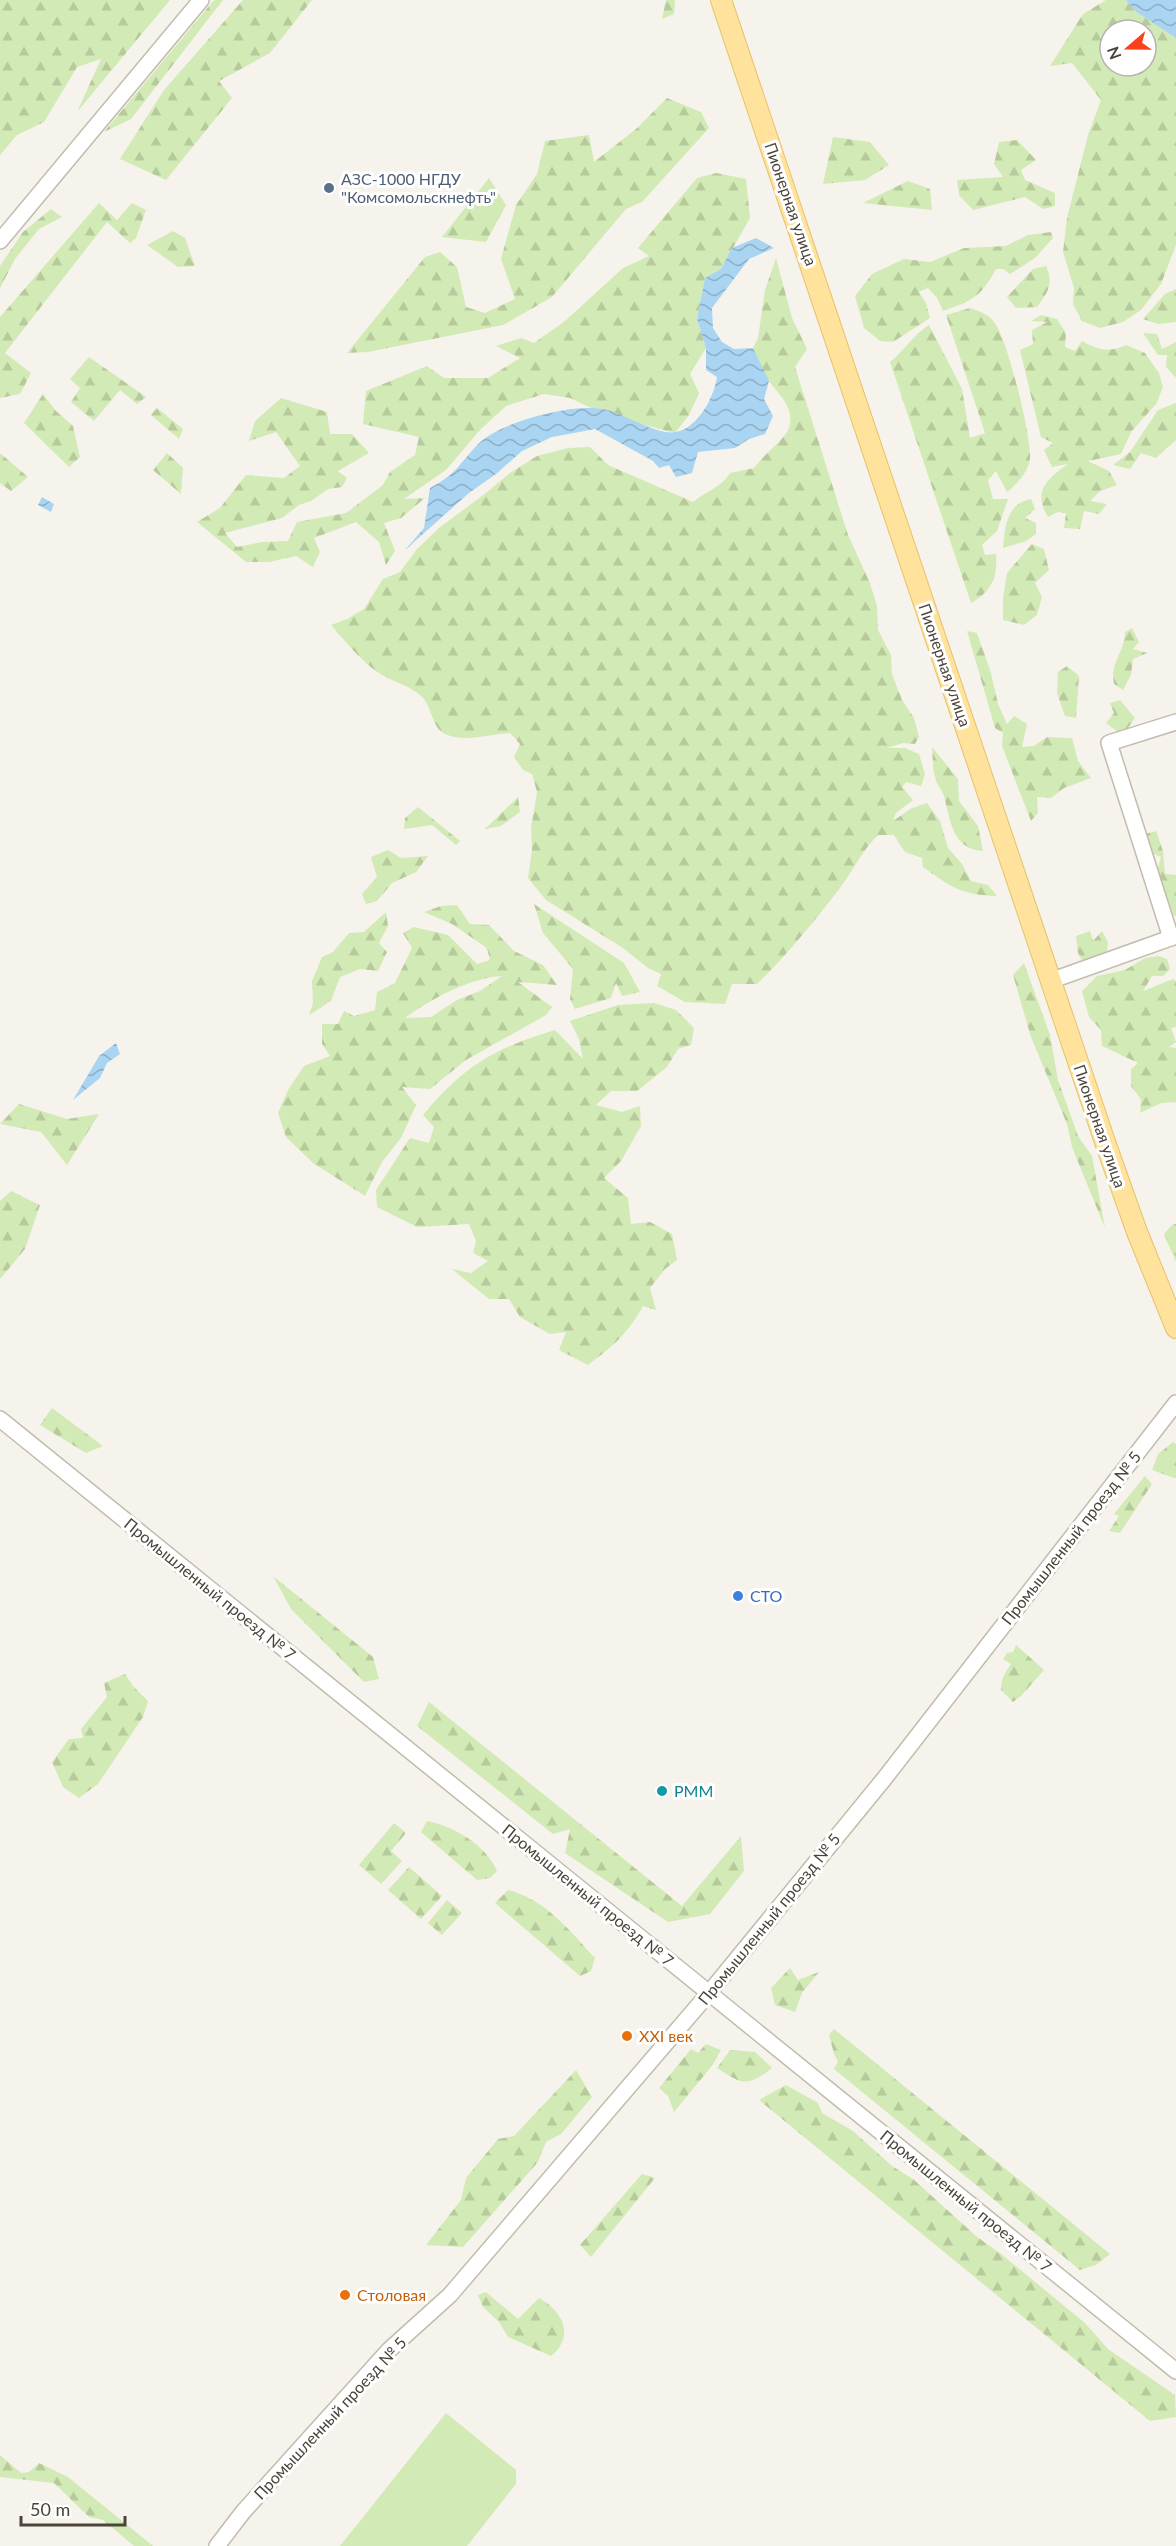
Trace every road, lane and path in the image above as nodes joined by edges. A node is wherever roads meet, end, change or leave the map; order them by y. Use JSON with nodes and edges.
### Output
{"nodes":[{"id":1,"x":201,"y":0,"type":"edge"},
{"id":2,"x":721,"y":0,"type":"edge"},
{"id":3,"x":0,"y":241,"type":"edge"},
{"id":4,"x":1176,"y":723,"type":"edge"},
{"id":5,"x":1174,"y":937,"type":"edge"},
{"id":6,"x":1050,"y":981,"type":"junction"},
{"id":7,"x":1176,"y":1328,"type":"edge"},
{"id":8,"x":1176,"y":1403,"type":"edge"},
{"id":9,"x":0,"y":1419,"type":"edge"},
{"id":10,"x":709,"y":1993,"type":"junction"},
{"id":11,"x":1176,"y":2371,"type":"edge"},
{"id":12,"x":217,"y":2546,"type":"edge"}],
"edges":[{"from":1,"to":3,"type":"street"},
{"from":2,"to":6,"type":"main road","name":"Пионерная улица"},
{"from":4,"to":5,"type":"street"},
{"from":5,"to":6,"type":"street"},
{"from":6,"to":7,"type":"main road","name":"Пионерная улица"},
{"from":8,"to":10,"type":"street","name":"Промышленный проезд № 5"},
{"from":9,"to":10,"type":"street","name":"Промышленный проезд № 7"},
{"from":10,"to":11,"type":"street","name":"Промышленный проезд № 7"},
{"from":10,"to":12,"type":"street","name":"Промышленный проезд № 5"}]}
